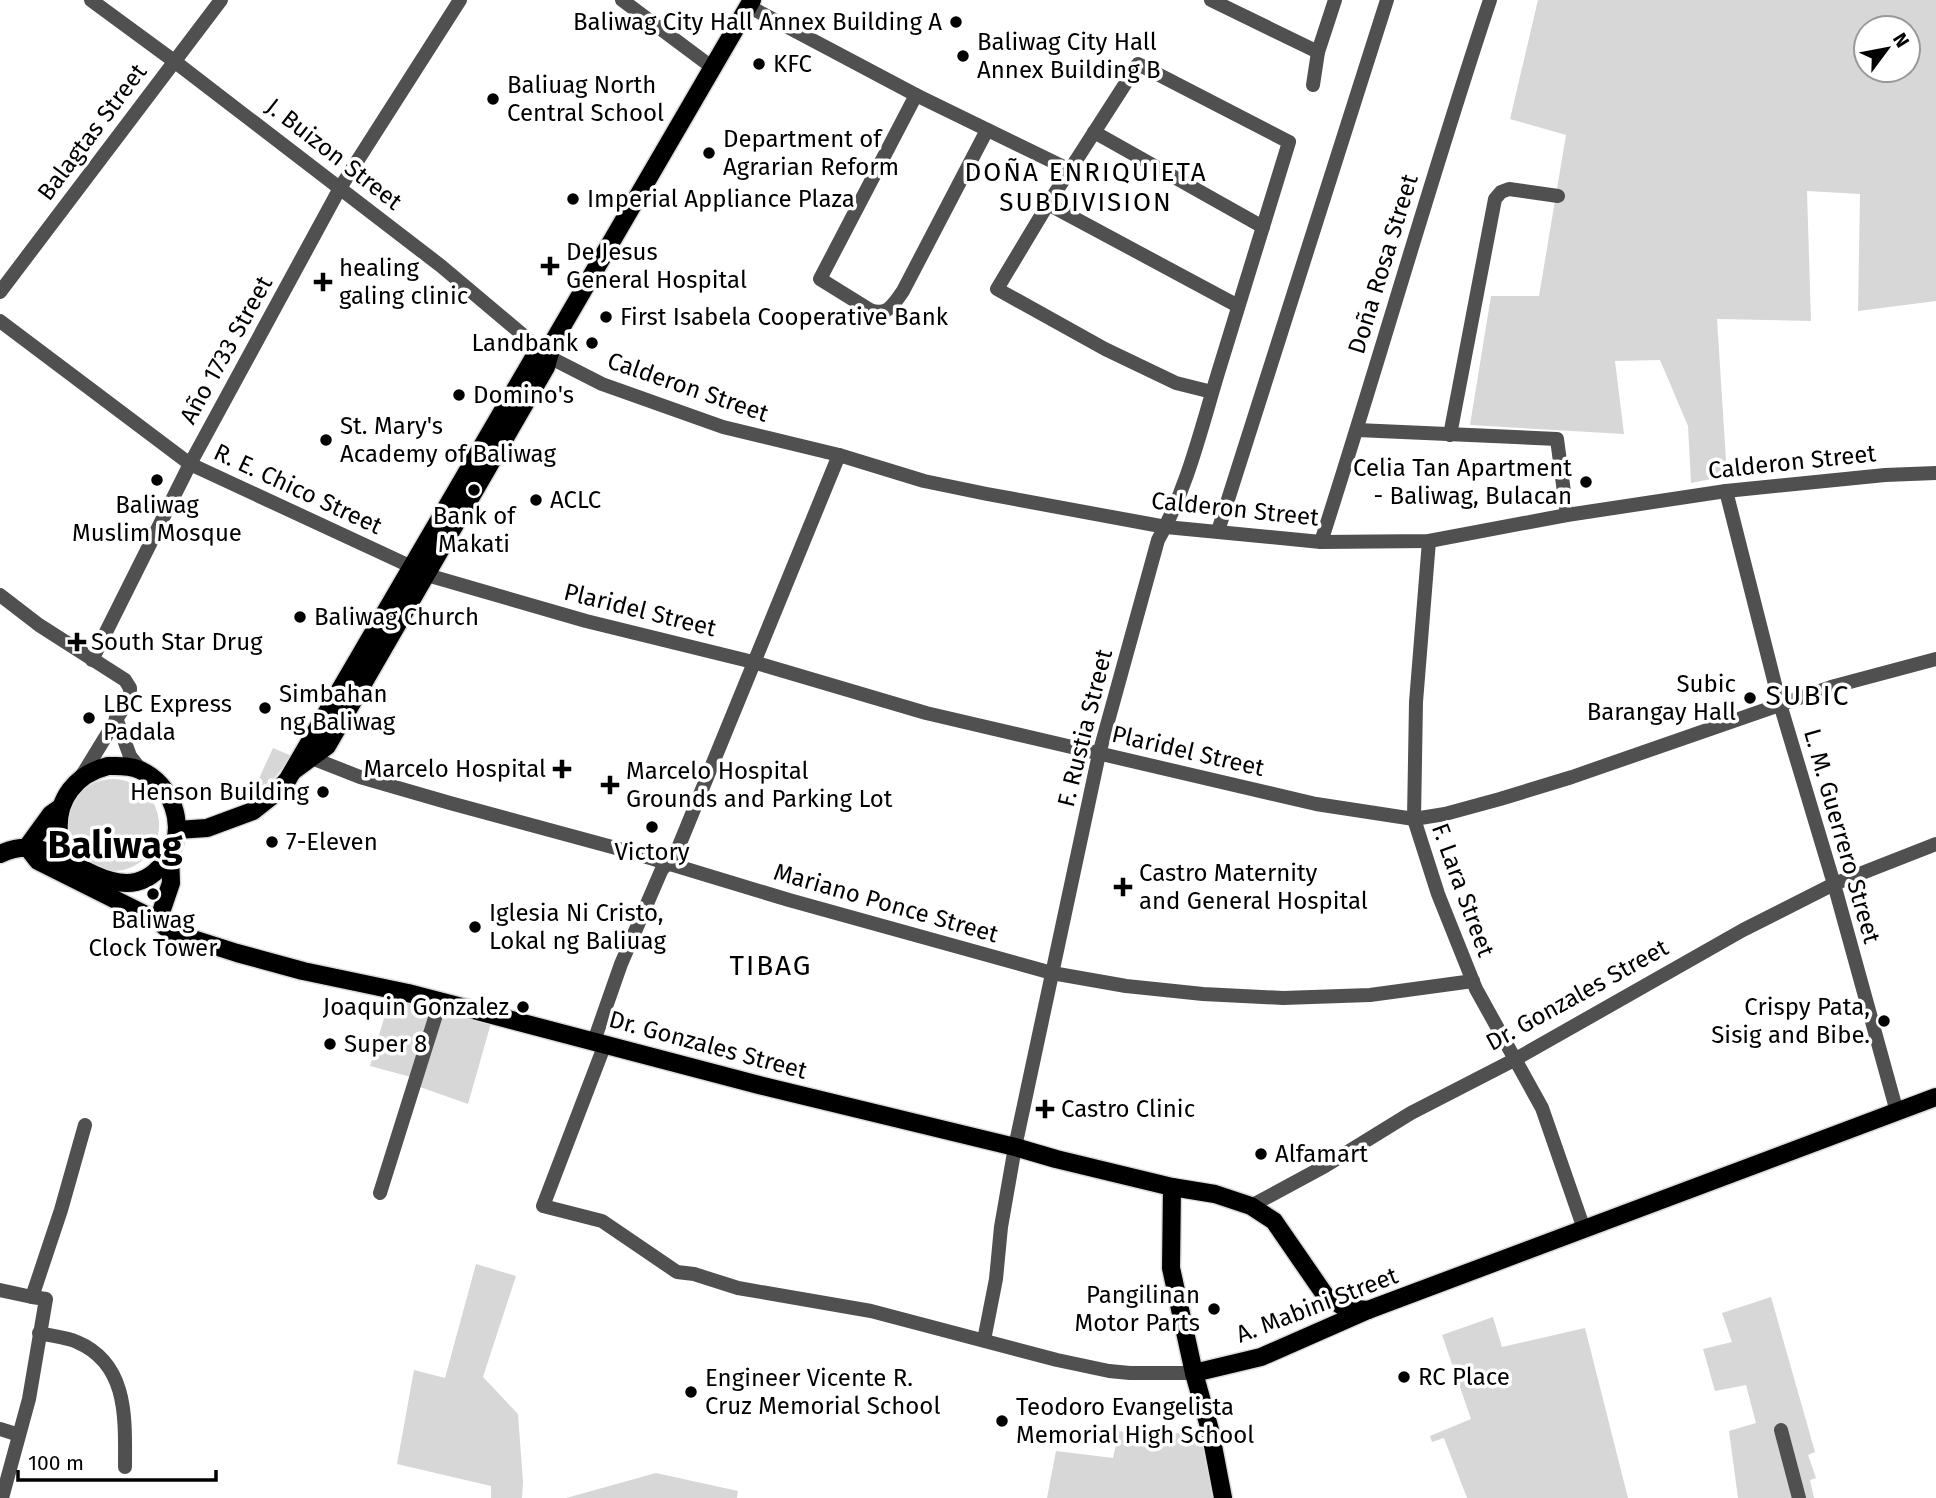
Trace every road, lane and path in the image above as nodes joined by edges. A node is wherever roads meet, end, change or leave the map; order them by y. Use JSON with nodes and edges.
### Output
{"nodes":[{"id":1,"x":91,"y":0,"type":"edge"},
{"id":2,"x":221,"y":0,"type":"edge"},
{"id":3,"x":460,"y":0,"type":"edge"},
{"id":4,"x":622,"y":0,"type":"edge"},
{"id":5,"x":1211,"y":0,"type":"edge"},
{"id":6,"x":1335,"y":0,"type":"edge"},
{"id":7,"x":1387,"y":0,"type":"edge"},
{"id":8,"x":1490,"y":0,"type":"edge"},
{"id":9,"x":750,"y":3,"type":"edge"},
{"id":10,"x":1318,"y":52,"type":"junction"},
{"id":11,"x":174,"y":61,"type":"junction"},
{"id":12,"x":713,"y":68,"type":"junction"},
{"id":13,"x":1313,"y":85,"type":"dead end"},
{"id":14,"x":916,"y":95,"type":"junction"},
{"id":15,"x":987,"y":130,"type":"junction"},
{"id":16,"x":1094,"y":132,"type":"junction"},
{"id":17,"x":1070,"y":170,"type":"junction"},
{"id":18,"x":340,"y":188,"type":"junction"},
{"id":19,"x":1558,"y":196,"type":"dead end"},
{"id":20,"x":1048,"y":204,"type":"junction"},
{"id":21,"x":1264,"y":227,"type":"junction"},
{"id":22,"x":0,"y":292,"type":"edge"},
{"id":23,"x":1238,"y":306,"type":"junction"},
{"id":24,"x":0,"y":321,"type":"edge"},
{"id":25,"x":548,"y":350,"type":"junction"},
{"id":26,"x":1212,"y":392,"type":"junction"},
{"id":27,"x":1357,"y":430,"type":"junction"},
{"id":28,"x":1450,"y":435,"type":"junction"},
{"id":29,"x":839,"y":456,"type":"junction"},
{"id":30,"x":190,"y":464,"type":"junction"},
{"id":31,"x":1936,"y":472,"type":"edge"},
{"id":32,"x":1726,"y":491,"type":"junction"},
{"id":33,"x":1567,"y":515,"type":"junction"},
{"id":34,"x":1166,"y":527,"type":"junction"},
{"id":35,"x":1218,"y":531,"type":"junction"},
{"id":36,"x":1429,"y":541,"type":"junction"},
{"id":37,"x":1321,"y":542,"type":"junction"},
{"id":38,"x":419,"y":571,"type":"junction"},
{"id":39,"x":0,"y":595,"type":"edge"},
{"id":40,"x":1936,"y":659,"type":"edge"},
{"id":41,"x":92,"y":660,"type":"junction"},
{"id":42,"x":753,"y":662,"type":"junction"},
{"id":43,"x":1780,"y":704,"type":"junction"},
{"id":44,"x":116,"y":718,"type":"junction"},
{"id":45,"x":1099,"y":754,"type":"junction"},
{"id":46,"x":307,"y":757,"type":"junction"},
{"id":47,"x":141,"y":770,"type":"junction"},
{"id":48,"x":81,"y":777,"type":"junction"},
{"id":49,"x":61,"y":807,"type":"junction"},
{"id":50,"x":1414,"y":819,"type":"junction"},
{"id":51,"x":177,"y":830,"type":"junction"},
{"id":52,"x":1936,"y":844,"type":"edge"},
{"id":53,"x":0,"y":846,"type":"edge"},
{"id":54,"x":27,"y":847,"type":"junction"},
{"id":55,"x":170,"y":853,"type":"junction"},
{"id":56,"x":0,"y":854,"type":"edge"},
{"id":57,"x":668,"y":863,"type":"junction"},
{"id":58,"x":75,"y":864,"type":"junction"},
{"id":59,"x":1834,"y":884,"type":"junction"},
{"id":60,"x":158,"y":921,"type":"junction"},
{"id":61,"x":1052,"y":973,"type":"junction"},
{"id":62,"x":1473,"y":981,"type":"junction"},
{"id":63,"x":440,"y":1002,"type":"junction"},
{"id":64,"x":600,"y":1042,"type":"junction"},
{"id":65,"x":1514,"y":1060,"type":"junction"},
{"id":66,"x":1936,"y":1097,"type":"edge"},
{"id":67,"x":1897,"y":1112,"type":"junction"},
{"id":68,"x":85,"y":1125,"type":"dead end"},
{"id":69,"x":1015,"y":1147,"type":"junction"},
{"id":70,"x":1172,"y":1187,"type":"junction"},
{"id":71,"x":380,"y":1193,"type":"dead end"},
{"id":72,"x":1251,"y":1206,"type":"junction"},
{"id":73,"x":1584,"y":1229,"type":"junction"},
{"id":74,"x":0,"y":1290,"type":"edge"},
{"id":75,"x":32,"y":1297,"type":"junction"},
{"id":76,"x":1368,"y":1310,"type":"junction"},
{"id":77,"x":39,"y":1333,"type":"junction"},
{"id":78,"x":984,"y":1340,"type":"junction"},
{"id":79,"x":1194,"y":1373,"type":"junction"},
{"id":80,"x":0,"y":1430,"type":"edge"},
{"id":81,"x":1781,"y":1430,"type":"dead end"},
{"id":82,"x":19,"y":1435,"type":"junction"},
{"id":83,"x":125,"y":1467,"type":"dead end"},
{"id":84,"x":2,"y":1498,"type":"edge"},
{"id":85,"x":1223,"y":1498,"type":"edge"},
{"id":86,"x":1799,"y":1498,"type":"edge"}],
"edges":[{"from":1,"to":11,"type":"street","name":"J. Buizon Street"},
{"from":2,"to":11,"type":"street","name":"Balagtas Street"},
{"from":3,"to":18,"type":"street","name":"Año 1733 Street"},
{"from":4,"to":12,"type":"street"},
{"from":5,"to":10,"type":"street"},
{"from":6,"to":10,"type":"street"},
{"from":7,"to":35,"type":"street"},
{"from":8,"to":27,"type":"street","name":"Doña Rosa Street"},
{"from":9,"to":12,"type":"main road"},
{"from":9,"to":14,"type":"street"},
{"from":10,"to":13,"type":"street"},
{"from":11,"to":18,"type":"street","name":"J. Buizon Street"},
{"from":11,"to":22,"type":"street","name":"Balagtas Street"},
{"from":12,"to":25,"type":"main road"},
{"from":14,"to":15,"type":"street"},
{"from":14,"to":15,"type":"street"},
{"from":15,"to":17,"type":"street"},
{"from":16,"to":17,"type":"street"},
{"from":16,"to":21,"type":"street"},
{"from":16,"to":21,"type":"street","name":"F. Rustia Street"},
{"from":17,"to":20,"type":"street"},
{"from":18,"to":25,"type":"street","name":"J. Buizon Street"},
{"from":18,"to":30,"type":"street","name":"Año 1733 Street"},
{"from":19,"to":28,"type":"street"},
{"from":20,"to":23,"type":"street"},
{"from":20,"to":26,"type":"street"},
{"from":21,"to":23,"type":"street","name":"F. Rustia Street"},
{"from":23,"to":26,"type":"street","name":"F. Rustia Street"},
{"from":24,"to":30,"type":"street","name":"R. E. Chico Street"},
{"from":25,"to":29,"type":"street","name":"Calderon Street"},
{"from":25,"to":38,"type":"main road"},
{"from":26,"to":34,"type":"street","name":"F. Rustia Street"},
{"from":27,"to":28,"type":"street"},
{"from":27,"to":37,"type":"street","name":"Doña Rosa Street"},
{"from":28,"to":33,"type":"street"},
{"from":29,"to":34,"type":"street","name":"Calderon Street"},
{"from":29,"to":42,"type":"street"},
{"from":30,"to":38,"type":"street","name":"R. E. Chico Street"},
{"from":30,"to":41,"type":"street","name":"Año 1733 Street"},
{"from":31,"to":32,"type":"street","name":"Calderon Street"},
{"from":32,"to":33,"type":"street","name":"Calderon Street"},
{"from":32,"to":43,"type":"street","name":"L. M. Guerrero Street"},
{"from":33,"to":36,"type":"street","name":"Calderon Street"},
{"from":34,"to":35,"type":"street","name":"Calderon Street"},
{"from":34,"to":45,"type":"street","name":"F. Rustia Street"},
{"from":35,"to":37,"type":"street","name":"Calderon Street"},
{"from":36,"to":37,"type":"street","name":"Calderon Street"},
{"from":36,"to":50,"type":"street","name":"F. Lara Street"},
{"from":38,"to":42,"type":"street","name":"Plaridel Street"},
{"from":38,"to":46,"type":"main road"},
{"from":39,"to":41,"type":"street"},
{"from":40,"to":43,"type":"street","name":"Plaridel Street"},
{"from":41,"to":44,"type":"street"},
{"from":42,"to":45,"type":"street","name":"Plaridel Street"},
{"from":42,"to":57,"type":"street"},
{"from":43,"to":50,"type":"street","name":"Plaridel Street"},
{"from":43,"to":59,"type":"street","name":"L. M. Guerrero Street"},
{"from":44,"to":47,"type":"street"},
{"from":44,"to":48,"type":"street"},
{"from":45,"to":50,"type":"street","name":"Plaridel Street"},
{"from":45,"to":61,"type":"street","name":"F. Rustia Street"},
{"from":46,"to":51,"type":"main road"},
{"from":46,"to":57,"type":"street","name":"Mariano Ponce Street"},
{"from":47,"to":48,"type":"main road"},
{"from":47,"to":51,"type":"main road"},
{"from":48,"to":49,"type":"main road"},
{"from":49,"to":54,"type":"main road"},
{"from":49,"to":58,"type":"main road"},
{"from":50,"to":62,"type":"street","name":"F. Lara Street"},
{"from":51,"to":55,"type":"main road"},
{"from":52,"to":59,"type":"street","name":"Dr. Gonzales Street"},
{"from":53,"to":54,"type":"street"},
{"from":54,"to":56,"type":"main road"},
{"from":54,"to":58,"type":"main road"},
{"from":54,"to":60,"type":"main road","name":"Dr. Gonzales Street"},
{"from":55,"to":58,"type":"main road"},
{"from":55,"to":60,"type":"main road"},
{"from":57,"to":61,"type":"street","name":"Mariano Ponce Street"},
{"from":57,"to":64,"type":"street"},
{"from":59,"to":65,"type":"street","name":"Dr. Gonzales Street"},
{"from":59,"to":67,"type":"street","name":"L. M. Guerrero Street"},
{"from":60,"to":63,"type":"main road","name":"Dr. Gonzales Street"},
{"from":61,"to":62,"type":"street","name":"Mariano Ponce Street"},
{"from":61,"to":69,"type":"street","name":"F. Rustia Street"},
{"from":62,"to":65,"type":"street","name":"F. Lara Street"},
{"from":63,"to":64,"type":"main road","name":"Dr. Gonzales Street"},
{"from":63,"to":71,"type":"street"},
{"from":64,"to":69,"type":"main road","name":"Dr. Gonzales Street"},
{"from":64,"to":78,"type":"street","name":"A. Mabini Street"},
{"from":65,"to":72,"type":"street","name":"Dr. Gonzales Street"},
{"from":65,"to":73,"type":"street","name":"F. Lara Street"},
{"from":66,"to":67,"type":"main road","name":"A. Mabini Street"},
{"from":67,"to":73,"type":"main road","name":"A. Mabini Street"},
{"from":68,"to":75,"type":"street"},
{"from":69,"to":70,"type":"main road","name":"Dr. Gonzales Street"},
{"from":69,"to":78,"type":"street","name":"F. Rustia Street"},
{"from":70,"to":72,"type":"main road","name":"Dr. Gonzales Street"},
{"from":70,"to":79,"type":"main road"},
{"from":72,"to":76,"type":"main road","name":"Dr. Gonzales Street"},
{"from":73,"to":76,"type":"main road","name":"A. Mabini Street"},
{"from":74,"to":75,"type":"street"},
{"from":75,"to":77,"type":"street"},
{"from":76,"to":79,"type":"main road","name":"A. Mabini Street"},
{"from":77,"to":82,"type":"street"},
{"from":77,"to":83,"type":"street"},
{"from":78,"to":79,"type":"street","name":"A. Mabini Street"},
{"from":79,"to":85,"type":"main road"},
{"from":80,"to":82,"type":"street"},
{"from":81,"to":86,"type":"street"},
{"from":82,"to":84,"type":"street"}]}
